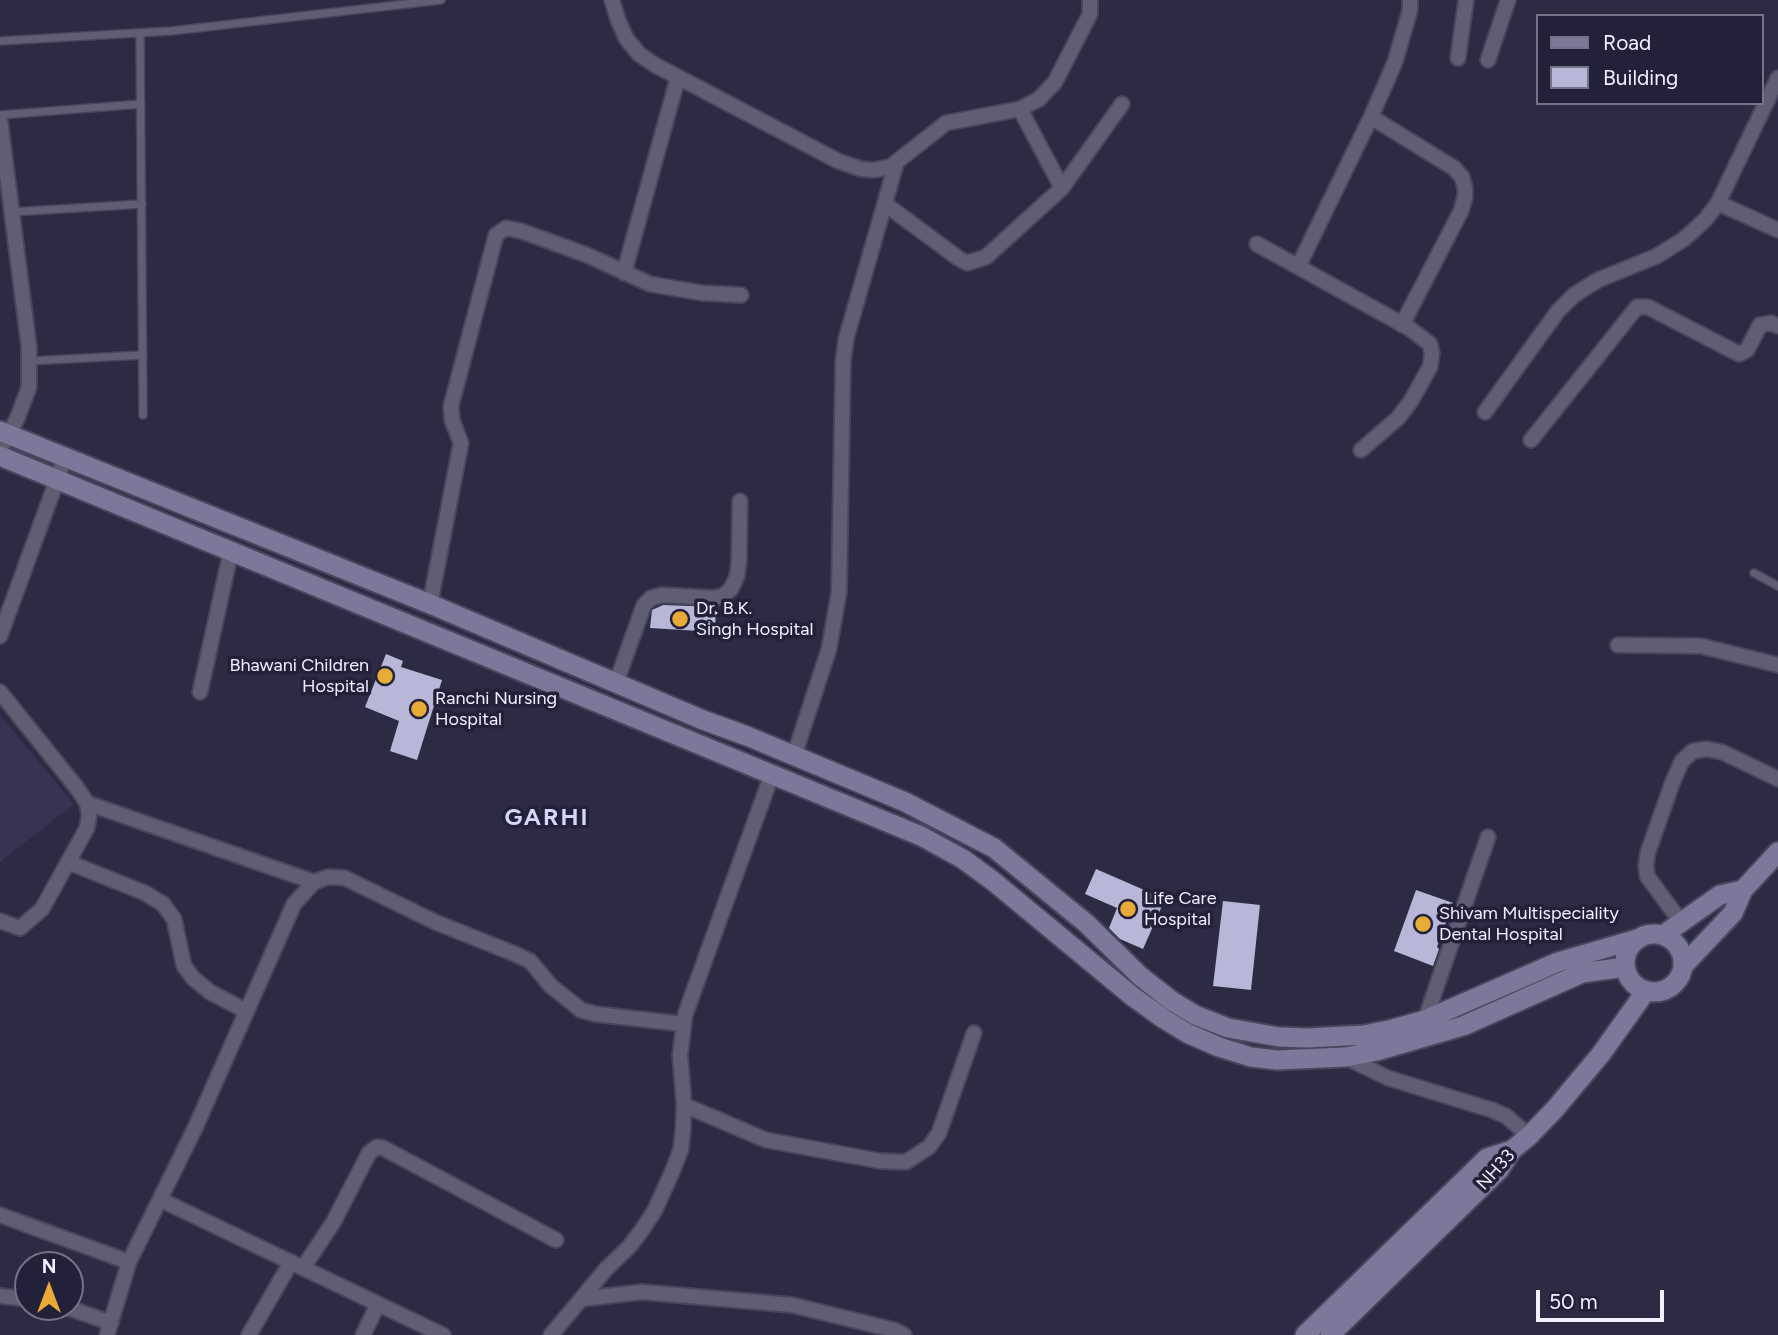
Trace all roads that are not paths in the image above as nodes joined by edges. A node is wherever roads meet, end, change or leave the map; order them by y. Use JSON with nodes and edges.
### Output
{"nodes":[{"id":1,"x":441,"y":0,"type":"edge"},
{"id":2,"x":612,"y":0,"type":"edge"},
{"id":3,"x":1090,"y":0,"type":"edge"},
{"id":4,"x":1410,"y":0,"type":"edge"},
{"id":5,"x":1466,"y":0,"type":"edge"},
{"id":6,"x":1508,"y":0,"type":"edge"},
{"id":7,"x":140,"y":33,"type":"junction"},
{"id":8,"x":0,"y":41,"type":"edge"},
{"id":9,"x":1458,"y":58,"type":"dead end"},
{"id":10,"x":1488,"y":61,"type":"dead end"},
{"id":11,"x":678,"y":77,"type":"junction"},
{"id":12,"x":1778,"y":78,"type":"edge"},
{"id":13,"x":141,"y":104,"type":"junction"},
{"id":14,"x":1122,"y":104,"type":"dead end"},
{"id":15,"x":1020,"y":109,"type":"junction"},
{"id":16,"x":1371,"y":117,"type":"junction"},
{"id":17,"x":0,"y":118,"type":"edge"},
{"id":18,"x":896,"y":164,"type":"junction"},
{"id":19,"x":1062,"y":188,"type":"junction"},
{"id":20,"x":1718,"y":203,"type":"junction"},
{"id":21,"x":142,"y":204,"type":"junction"},
{"id":22,"x":885,"y":204,"type":"junction"},
{"id":23,"x":12,"y":212,"type":"junction"},
{"id":24,"x":1778,"y":230,"type":"edge"},
{"id":25,"x":1257,"y":244,"type":"dead end"},
{"id":26,"x":1298,"y":267,"type":"junction"},
{"id":27,"x":624,"y":273,"type":"junction"},
{"id":28,"x":741,"y":295,"type":"dead end"},
{"id":29,"x":1402,"y":324,"type":"junction"},
{"id":30,"x":1778,"y":326,"type":"edge"},
{"id":31,"x":143,"y":355,"type":"junction"},
{"id":32,"x":29,"y":361,"type":"junction"},
{"id":33,"x":1485,"y":412,"type":"dead end"},
{"id":34,"x":143,"y":415,"type":"dead end"},
{"id":35,"x":3,"y":438,"type":"edge"},
{"id":36,"x":1531,"y":440,"type":"dead end"},
{"id":37,"x":1361,"y":450,"type":"dead end"},
{"id":38,"x":0,"y":456,"type":"edge"},
{"id":39,"x":65,"y":458,"type":"junction"},
{"id":40,"x":56,"y":479,"type":"junction"},
{"id":41,"x":740,"y":501,"type":"dead end"},
{"id":42,"x":230,"y":551,"type":"junction"},
{"id":43,"x":1754,"y":573,"type":"dead end"},
{"id":44,"x":1778,"y":586,"type":"edge"},
{"id":45,"x":430,"y":604,"type":"junction"},
{"id":46,"x":0,"y":636,"type":"edge"},
{"id":47,"x":1618,"y":645,"type":"dead end"},
{"id":48,"x":1778,"y":665,"type":"edge"},
{"id":49,"x":616,"y":683,"type":"junction"},
{"id":50,"x":0,"y":692,"type":"edge"},
{"id":51,"x":200,"y":692,"type":"dead end"},
{"id":52,"x":794,"y":756,"type":"junction"},
{"id":53,"x":772,"y":774,"type":"junction"},
{"id":54,"x":1778,"y":779,"type":"edge"},
{"id":55,"x":88,"y":803,"type":"junction"},
{"id":56,"x":1488,"y":837,"type":"dead end"},
{"id":57,"x":1778,"y":852,"type":"edge"},
{"id":58,"x":68,"y":862,"type":"junction"},
{"id":59,"x":314,"y":882,"type":"junction"},
{"id":60,"x":1743,"y":890,"type":"junction"},
{"id":61,"x":0,"y":921,"type":"edge"},
{"id":62,"x":1681,"y":922,"type":"junction"},
{"id":63,"x":1663,"y":935,"type":"junction"},
{"id":64,"x":1637,"y":939,"type":"junction"},
{"id":65,"x":1684,"y":965,"type":"junction"},
{"id":66,"x":1625,"y":967,"type":"junction"},
{"id":67,"x":1646,"y":991,"type":"junction"},
{"id":68,"x":246,"y":1011,"type":"junction"},
{"id":69,"x":1425,"y":1020,"type":"junction"},
{"id":70,"x":683,"y":1024,"type":"junction"},
{"id":71,"x":975,"y":1033,"type":"dead end"},
{"id":72,"x":1345,"y":1057,"type":"junction"},
{"id":73,"x":684,"y":1105,"type":"junction"},
{"id":74,"x":1530,"y":1136,"type":"junction"},
{"id":75,"x":1512,"y":1150,"type":"junction"},
{"id":76,"x":161,"y":1200,"type":"junction"},
{"id":77,"x":0,"y":1214,"type":"edge"},
{"id":78,"x":556,"y":1240,"type":"dead end"},
{"id":79,"x":129,"y":1262,"type":"junction"},
{"id":80,"x":297,"y":1265,"type":"junction"},
{"id":81,"x":581,"y":1300,"type":"junction"},
{"id":82,"x":378,"y":1304,"type":"junction"},
{"id":83,"x":84,"y":1316,"type":"edge"},
{"id":84,"x":109,"y":1329,"type":"edge"},
{"id":85,"x":250,"y":1335,"type":"edge"},
{"id":86,"x":363,"y":1335,"type":"edge"},
{"id":87,"x":443,"y":1335,"type":"edge"},
{"id":88,"x":551,"y":1335,"type":"edge"},
{"id":89,"x":904,"y":1335,"type":"edge"},
{"id":90,"x":1305,"y":1335,"type":"edge"},
{"id":91,"x":1330,"y":1335,"type":"edge"}],
"edges":[{"from":1,"to":7,"type":"lane"},
{"from":2,"to":11,"type":"street"},
{"from":3,"to":15,"type":"street"},
{"from":4,"to":16,"type":"street"},
{"from":5,"to":9,"type":"street"},
{"from":6,"to":10,"type":"street"},
{"from":7,"to":8,"type":"lane"},
{"from":7,"to":13,"type":"lane"},
{"from":11,"to":18,"type":"street"},
{"from":11,"to":27,"type":"street"},
{"from":12,"to":20,"type":"street"},
{"from":13,"to":17,"type":"lane"},
{"from":13,"to":21,"type":"lane"},
{"from":14,"to":19,"type":"street"},
{"from":15,"to":18,"type":"street"},
{"from":15,"to":19,"type":"street"},
{"from":16,"to":26,"type":"street"},
{"from":16,"to":29,"type":"street"},
{"from":17,"to":23,"type":"street"},
{"from":18,"to":22,"type":"street"},
{"from":19,"to":22,"type":"street"},
{"from":20,"to":24,"type":"street"},
{"from":20,"to":33,"type":"street"},
{"from":21,"to":23,"type":"lane"},
{"from":21,"to":31,"type":"lane"},
{"from":22,"to":52,"type":"street"},
{"from":23,"to":32,"type":"street"},
{"from":25,"to":26,"type":"street"},
{"from":26,"to":29,"type":"street"},
{"from":27,"to":28,"type":"street"},
{"from":27,"to":45,"type":"street"},
{"from":29,"to":37,"type":"street"},
{"from":30,"to":36,"type":"street"},
{"from":31,"to":32,"type":"lane"},
{"from":31,"to":34,"type":"lane"},
{"from":32,"to":35,"type":"street"},
{"from":35,"to":39,"type":"main road"},
{"from":38,"to":40,"type":"main road"},
{"from":39,"to":40,"type":"street"},
{"from":39,"to":45,"type":"main road"},
{"from":40,"to":42,"type":"main road"},
{"from":40,"to":46,"type":"street"},
{"from":41,"to":49,"type":"street"},
{"from":42,"to":51,"type":"street"},
{"from":42,"to":53,"type":"main road"},
{"from":43,"to":44,"type":"lane"},
{"from":45,"to":49,"type":"main road"},
{"from":47,"to":48,"type":"street"},
{"from":49,"to":52,"type":"main road"},
{"from":50,"to":55,"type":"street"},
{"from":52,"to":69,"type":"main road"},
{"from":53,"to":70,"type":"street"},
{"from":53,"to":72,"type":"main road"},
{"from":54,"to":62,"type":"street"},
{"from":55,"to":58,"type":"street"},
{"from":55,"to":59,"type":"street"},
{"from":56,"to":69,"type":"street"},
{"from":57,"to":60,"type":"main road"},
{"from":58,"to":61,"type":"street"},
{"from":58,"to":68,"type":"street"},
{"from":59,"to":68,"type":"street"},
{"from":59,"to":70,"type":"street"},
{"from":60,"to":62,"type":"main road"},
{"from":60,"to":65,"type":"main road"},
{"from":62,"to":63,"type":"main road"},
{"from":63,"to":64,"type":"main road"},
{"from":63,"to":65,"type":"main road"},
{"from":64,"to":66,"type":"main road"},
{"from":64,"to":69,"type":"main road"},
{"from":65,"to":67,"type":"main road"},
{"from":66,"to":67,"type":"main road"},
{"from":66,"to":72,"type":"main road"},
{"from":67,"to":74,"type":"main road","name":"NH33"},
{"from":68,"to":76,"type":"street"},
{"from":70,"to":73,"type":"street"},
{"from":71,"to":73,"type":"street"},
{"from":72,"to":74,"type":"street"},
{"from":73,"to":81,"type":"street"},
{"from":74,"to":75,"type":"main road","name":"NH33"},
{"from":75,"to":90,"type":"main road"},
{"from":75,"to":91,"type":"main road","name":"NH33"},
{"from":76,"to":79,"type":"street"},
{"from":76,"to":80,"type":"street"},
{"from":77,"to":79,"type":"street"},
{"from":78,"to":80,"type":"street"},
{"from":79,"to":84,"type":"street"},
{"from":80,"to":82,"type":"street"},
{"from":80,"to":85,"type":"street"},
{"from":81,"to":88,"type":"street"},
{"from":81,"to":89,"type":"street"},
{"from":82,"to":86,"type":"street"},
{"from":82,"to":87,"type":"street"},
{"from":83,"to":84,"type":"street"}]}
